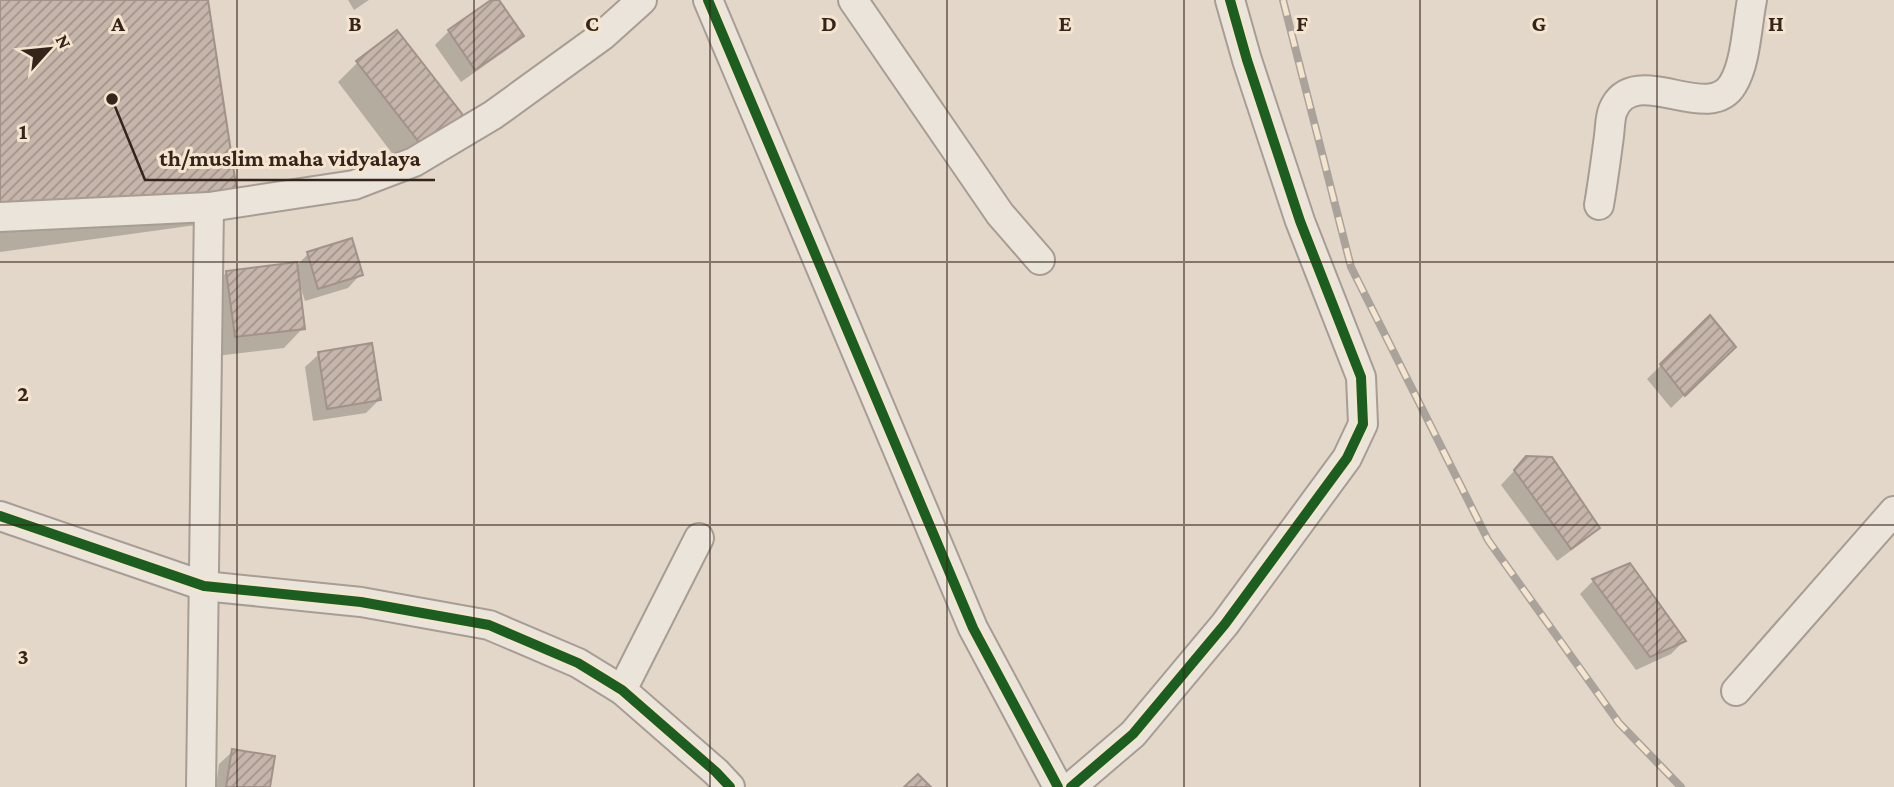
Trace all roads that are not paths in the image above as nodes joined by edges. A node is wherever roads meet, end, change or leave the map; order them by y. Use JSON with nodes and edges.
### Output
{"nodes":[{"id":1,"x":642,"y":0,"type":"edge"},
{"id":2,"x":708,"y":0,"type":"edge"},
{"id":3,"x":853,"y":0,"type":"edge"},
{"id":4,"x":1230,"y":0,"type":"edge"},
{"id":5,"x":1752,"y":0,"type":"edge"},
{"id":6,"x":1599,"y":205,"type":"dead end"},
{"id":7,"x":208,"y":207,"type":"junction"},
{"id":8,"x":0,"y":217,"type":"edge"},
{"id":9,"x":1040,"y":260,"type":"dead end"},
{"id":10,"x":1894,"y":511,"type":"edge"},
{"id":11,"x":0,"y":516,"type":"edge"},
{"id":12,"x":699,"y":538,"type":"dead end"},
{"id":13,"x":204,"y":586,"type":"junction"},
{"id":14,"x":622,"y":690,"type":"junction"},
{"id":15,"x":1736,"y":691,"type":"dead end"},
{"id":16,"x":201,"y":787,"type":"edge"},
{"id":17,"x":730,"y":787,"type":"edge"},
{"id":18,"x":1058,"y":787,"type":"edge"},
{"id":19,"x":1071,"y":787,"type":"edge"}],
"edges":[{"from":1,"to":7,"type":"street"},
{"from":2,"to":18,"type":"street"},
{"from":3,"to":9,"type":"street"},
{"from":4,"to":19,"type":"street"},
{"from":5,"to":6,"type":"street"},
{"from":7,"to":8,"type":"street"},
{"from":7,"to":13,"type":"street"},
{"from":10,"to":15,"type":"street"},
{"from":11,"to":13,"type":"street"},
{"from":12,"to":14,"type":"street"},
{"from":13,"to":14,"type":"street"},
{"from":13,"to":16,"type":"street"},
{"from":14,"to":17,"type":"street"}]}
